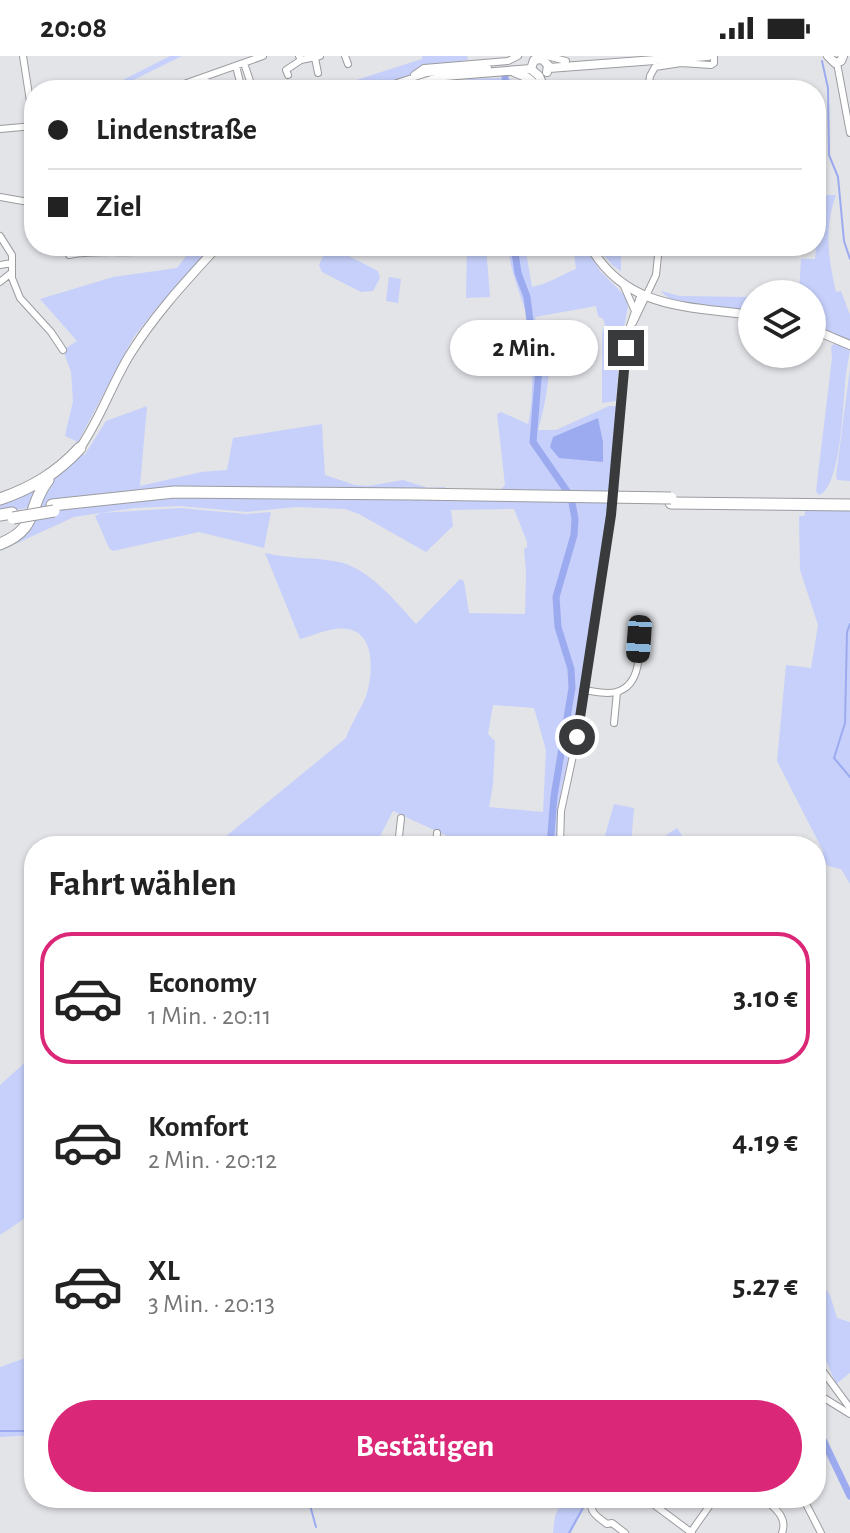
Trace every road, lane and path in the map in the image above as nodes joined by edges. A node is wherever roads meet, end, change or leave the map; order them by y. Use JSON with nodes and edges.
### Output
{"nodes":[{"id":1,"x":23,"y":56,"type":"edge"},
{"id":2,"x":263,"y":56,"type":"edge"},
{"id":3,"x":345,"y":56,"type":"edge"},
{"id":4,"x":518,"y":56,"type":"edge"},
{"id":5,"x":708,"y":56,"type":"edge"},
{"id":6,"x":714,"y":56,"type":"edge"},
{"id":7,"x":828,"y":56,"type":"edge"},
{"id":8,"x":317,"y":57,"type":"edge"},
{"id":9,"x":300,"y":58,"type":"edge"},
{"id":10,"x":840,"y":60,"type":"edge"},
{"id":11,"x":244,"y":63,"type":"junction"},
{"id":12,"x":541,"y":63,"type":"edge"},
{"id":13,"x":582,"y":63,"type":"junction"},
{"id":14,"x":348,"y":64,"type":"dead end"},
{"id":15,"x":236,"y":66,"type":"junction"},
{"id":16,"x":486,"y":70,"type":"junction"},
{"id":17,"x":318,"y":73,"type":"dead end"},
{"id":18,"x":288,"y":75,"type":"dead end"},
{"id":19,"x":445,"y":76,"type":"junction"},
{"id":20,"x":205,"y":77,"type":"junction"},
{"id":21,"x":412,"y":77,"type":"junction"},
{"id":22,"x":27,"y":80,"type":"edge"},
{"id":23,"x":196,"y":80,"type":"edge"},
{"id":24,"x":206,"y":80,"type":"edge"},
{"id":25,"x":240,"y":80,"type":"edge"},
{"id":26,"x":250,"y":80,"type":"edge"},
{"id":27,"x":404,"y":80,"type":"edge"},
{"id":28,"x":432,"y":80,"type":"edge"},
{"id":29,"x":531,"y":80,"type":"edge"},
{"id":30,"x":649,"y":80,"type":"edge"},
{"id":31,"x":24,"y":128,"type":"edge"},
{"id":32,"x":0,"y":129,"type":"edge"},
{"id":33,"x":850,"y":130,"type":"edge"},
{"id":34,"x":0,"y":197,"type":"edge"},
{"id":35,"x":24,"y":201,"type":"edge"},
{"id":36,"x":0,"y":236,"type":"edge"},
{"id":37,"x":209,"y":256,"type":"edge"},
{"id":38,"x":598,"y":256,"type":"edge"},
{"id":39,"x":658,"y":256,"type":"edge"},
{"id":40,"x":12,"y":263,"type":"junction"},
{"id":41,"x":0,"y":265,"type":"edge"},
{"id":42,"x":11,"y":273,"type":"junction"},
{"id":43,"x":621,"y":281,"type":"junction"},
{"id":44,"x":0,"y":282,"type":"edge"},
{"id":45,"x":644,"y":296,"type":"junction"},
{"id":46,"x":634,"y":309,"type":"junction"},
{"id":47,"x":738,"y":314,"type":"edge"},
{"id":48,"x":826,"y":335,"type":"edge"},
{"id":49,"x":628,"y":338,"type":"junction"},
{"id":50,"x":850,"y":345,"type":"edge"},
{"id":51,"x":63,"y":350,"type":"dead end"},
{"id":52,"x":80,"y":448,"type":"joint"},
{"id":53,"x":54,"y":473,"type":"junction"},
{"id":54,"x":0,"y":499,"type":"edge"},
{"id":55,"x":850,"y":502,"type":"edge"},
{"id":56,"x":6,"y":517,"type":"edge"},
{"id":57,"x":0,"y":544,"type":"edge"},
{"id":58,"x":635,"y":630,"type":"dead end"},
{"id":59,"x":583,"y":690,"type":"junction"},
{"id":60,"x":617,"y":692,"type":"junction"},
{"id":61,"x":614,"y":723,"type":"dead end"},
{"id":62,"x":401,"y":818,"type":"dead end"},
{"id":63,"x":437,"y":833,"type":"dead end"},
{"id":64,"x":399,"y":836,"type":"edge"},
{"id":65,"x":437,"y":836,"type":"edge"},
{"id":66,"x":560,"y":836,"type":"edge"},
{"id":67,"x":826,"y":1376,"type":"edge"},
{"id":68,"x":826,"y":1399,"type":"edge"},
{"id":69,"x":850,"y":1408,"type":"edge"},
{"id":70,"x":850,"y":1414,"type":"edge"},
{"id":71,"x":592,"y":1508,"type":"edge"},
{"id":72,"x":659,"y":1508,"type":"edge"},
{"id":73,"x":708,"y":1508,"type":"edge"},
{"id":74,"x":774,"y":1508,"type":"edge"},
{"id":75,"x":808,"y":1508,"type":"edge"},
{"id":76,"x":607,"y":1524,"type":"junction"},
{"id":77,"x":692,"y":1532,"type":"edge"},
{"id":78,"x":600,"y":1533,"type":"edge"},
{"id":79,"x":625,"y":1533,"type":"edge"},
{"id":80,"x":782,"y":1533,"type":"edge"},
{"id":81,"x":821,"y":1533,"type":"edge"}],
"edges":[{"from":1,"to":22,"type":"street"},
{"from":2,"to":11,"type":"street"},
{"from":3,"to":14,"type":"street"},
{"from":4,"to":21,"type":"street"},
{"from":5,"to":13,"type":"main road"},
{"from":6,"to":30,"type":"street"},
{"from":7,"to":10,"type":"main road"},
{"from":8,"to":9,"type":"street"},
{"from":8,"to":17,"type":"street"},
{"from":9,"to":18,"type":"street"},
{"from":10,"to":33,"type":"street"},
{"from":11,"to":15,"type":"street"},
{"from":11,"to":26,"type":"street"},
{"from":12,"to":13,"type":"main road"},
{"from":12,"to":13,"type":"main road"},
{"from":12,"to":16,"type":"main road"},
{"from":15,"to":20,"type":"street"},
{"from":15,"to":25,"type":"street"},
{"from":16,"to":19,"type":"main road"},
{"from":16,"to":19,"type":"main road"},
{"from":16,"to":21,"type":"street"},
{"from":16,"to":29,"type":"main road"},
{"from":19,"to":28,"type":"main road"},
{"from":20,"to":23,"type":"street"},
{"from":20,"to":24,"type":"street"},
{"from":21,"to":27,"type":"street"},
{"from":31,"to":32,"type":"street"},
{"from":34,"to":35,"type":"street"},
{"from":36,"to":40,"type":"street"},
{"from":37,"to":52,"type":"main road"},
{"from":38,"to":43,"type":"main road"},
{"from":39,"to":45,"type":"street"},
{"from":40,"to":41,"type":"street"},
{"from":40,"to":42,"type":"street"},
{"from":42,"to":44,"type":"street"},
{"from":42,"to":51,"type":"street"},
{"from":43,"to":45,"type":"main road"},
{"from":43,"to":46,"type":"street"},
{"from":45,"to":46,"type":"street"},
{"from":45,"to":47,"type":"main road"},
{"from":45,"to":49,"type":"street"},
{"from":46,"to":49,"type":"street"},
{"from":48,"to":50,"type":"main road"},
{"from":49,"to":59,"type":"street"},
{"from":52,"to":53,"type":"highway"},
{"from":53,"to":54,"type":"highway"},
{"from":53,"to":57,"type":"highway"},
{"from":55,"to":56,"type":"highway","bridge":true},
{"from":58,"to":60,"type":"street"},
{"from":59,"to":60,"type":"street"},
{"from":59,"to":66,"type":"street"},
{"from":60,"to":61,"type":"street"},
{"from":62,"to":64,"type":"street"},
{"from":63,"to":65,"type":"street"},
{"from":67,"to":69,"type":"street"},
{"from":68,"to":70,"type":"street"},
{"from":71,"to":76,"type":"street"},
{"from":72,"to":77,"type":"street"},
{"from":73,"to":77,"type":"street"},
{"from":74,"to":80,"type":"street"},
{"from":75,"to":81,"type":"street"},
{"from":76,"to":78,"type":"street"},
{"from":76,"to":79,"type":"street"}]}
